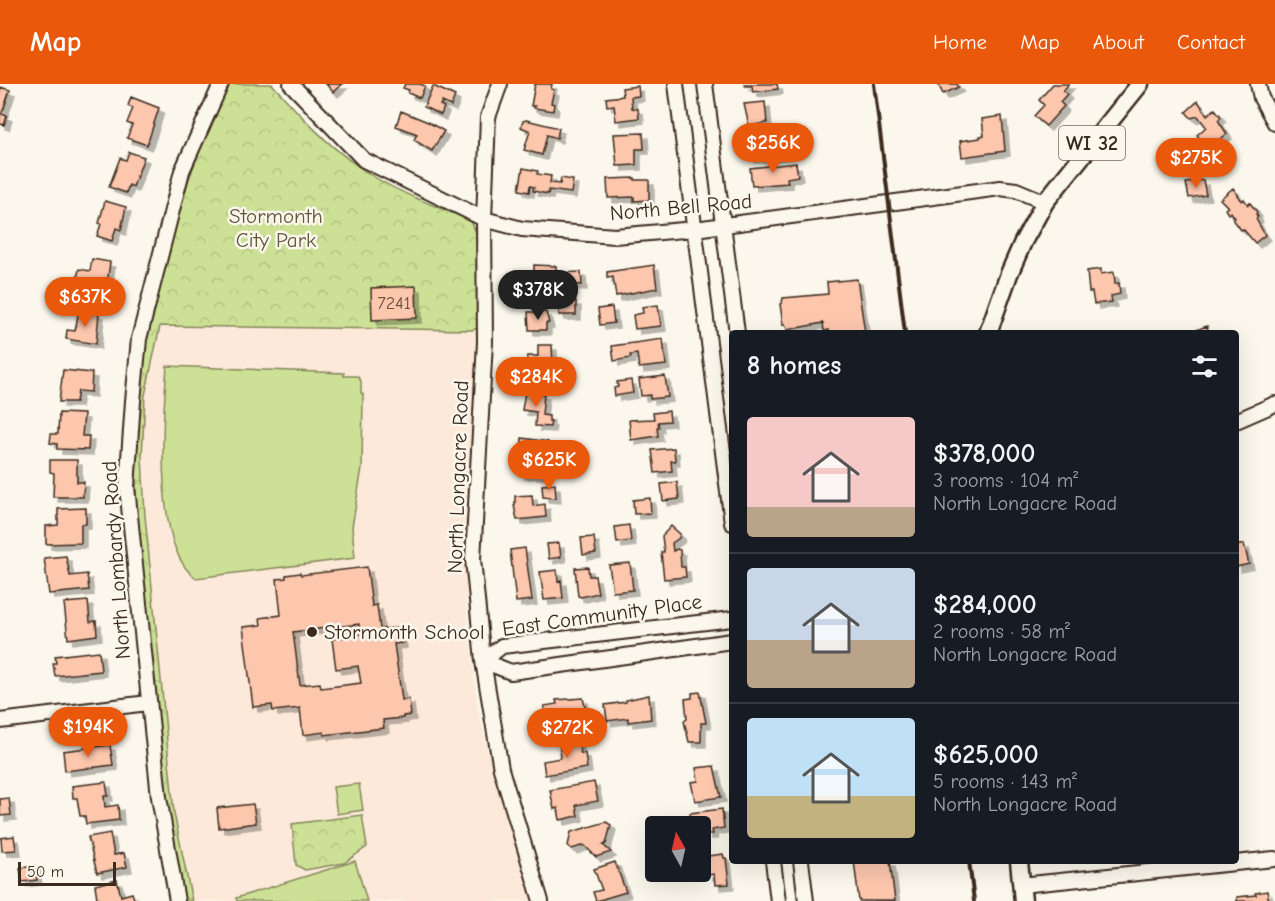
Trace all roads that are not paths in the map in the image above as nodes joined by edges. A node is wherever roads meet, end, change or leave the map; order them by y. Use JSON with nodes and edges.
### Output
{"nodes":[{"id":1,"x":221,"y":84,"type":"edge"},
{"id":2,"x":291,"y":84,"type":"edge"},
{"id":3,"x":500,"y":84,"type":"edge"},
{"id":4,"x":676,"y":84,"type":"edge"},
{"id":5,"x":705,"y":84,"type":"edge"},
{"id":6,"x":1140,"y":84,"type":"edge"},
{"id":7,"x":1258,"y":84,"type":"edge"},
{"id":8,"x":1275,"y":123,"type":"edge"},
{"id":9,"x":1045,"y":202,"type":"junction"},
{"id":10,"x":484,"y":219,"type":"junction"},
{"id":11,"x":723,"y":225,"type":"junction"},
{"id":12,"x":695,"y":229,"type":"junction"},
{"id":13,"x":737,"y":330,"type":"edge"},
{"id":14,"x":989,"y":330,"type":"edge"},
{"id":15,"x":1275,"y":404,"type":"edge"},
{"id":16,"x":729,"y":405,"type":"edge"},
{"id":17,"x":717,"y":407,"type":"junction"},
{"id":18,"x":1239,"y":420,"type":"edge"},
{"id":19,"x":729,"y":497,"type":"edge"},
{"id":20,"x":729,"y":619,"type":"edge"},
{"id":21,"x":729,"y":641,"type":"edge"},
{"id":22,"x":483,"y":661,"type":"junction"},
{"id":23,"x":148,"y":703,"type":"junction"},
{"id":24,"x":0,"y":721,"type":"edge"},
{"id":25,"x":1274,"y":859,"type":"dead end"},
{"id":26,"x":773,"y":864,"type":"edge"},
{"id":27,"x":801,"y":864,"type":"edge"},
{"id":28,"x":1019,"y":864,"type":"edge"},
{"id":29,"x":1237,"y":864,"type":"edge"},
{"id":30,"x":1239,"y":864,"type":"edge"},
{"id":31,"x":1022,"y":893,"type":"edge"},
{"id":32,"x":177,"y":901,"type":"edge"},
{"id":33,"x":541,"y":901,"type":"edge"},
{"id":34,"x":778,"y":901,"type":"edge"},
{"id":35,"x":806,"y":901,"type":"edge"}],
"edges":[{"from":1,"to":23,"type":"street","name":"North Lombardy Road"},
{"from":2,"to":10,"type":"street","name":"North Bell Road"},
{"from":3,"to":10,"type":"street","name":"North Longacre Road"},
{"from":4,"to":12,"type":"street"},
{"from":5,"to":11,"type":"street"},
{"from":6,"to":9,"type":"main road","number":"WI 32"},
{"from":7,"to":8,"type":"street"},
{"from":9,"to":11,"type":"street","name":"North Bell Road"},
{"from":9,"to":14,"type":"main road","number":"WI 32"},
{"from":10,"to":12,"type":"street","name":"North Bell Road"},
{"from":10,"to":22,"type":"street","name":"North Longacre Road"},
{"from":11,"to":12,"type":"street","name":"North Bell Road"},
{"from":11,"to":13,"type":"street"},
{"from":12,"to":17,"type":"street"},
{"from":15,"to":18,"type":"street"},
{"from":16,"to":17,"type":"street"},
{"from":17,"to":19,"type":"street"},
{"from":20,"to":22,"type":"street","name":"East Community Place"},
{"from":21,"to":22,"type":"street","name":"East Community Place"},
{"from":22,"to":33,"type":"street","name":"North Longacre Road"},
{"from":23,"to":24,"type":"street"},
{"from":23,"to":32,"type":"street","name":"North Lombardy Road"},
{"from":25,"to":30,"type":"street"},
{"from":26,"to":34,"type":"street"},
{"from":27,"to":35,"type":"street"},
{"from":28,"to":31,"type":"main road"},
{"from":29,"to":31,"type":"street"}]}
